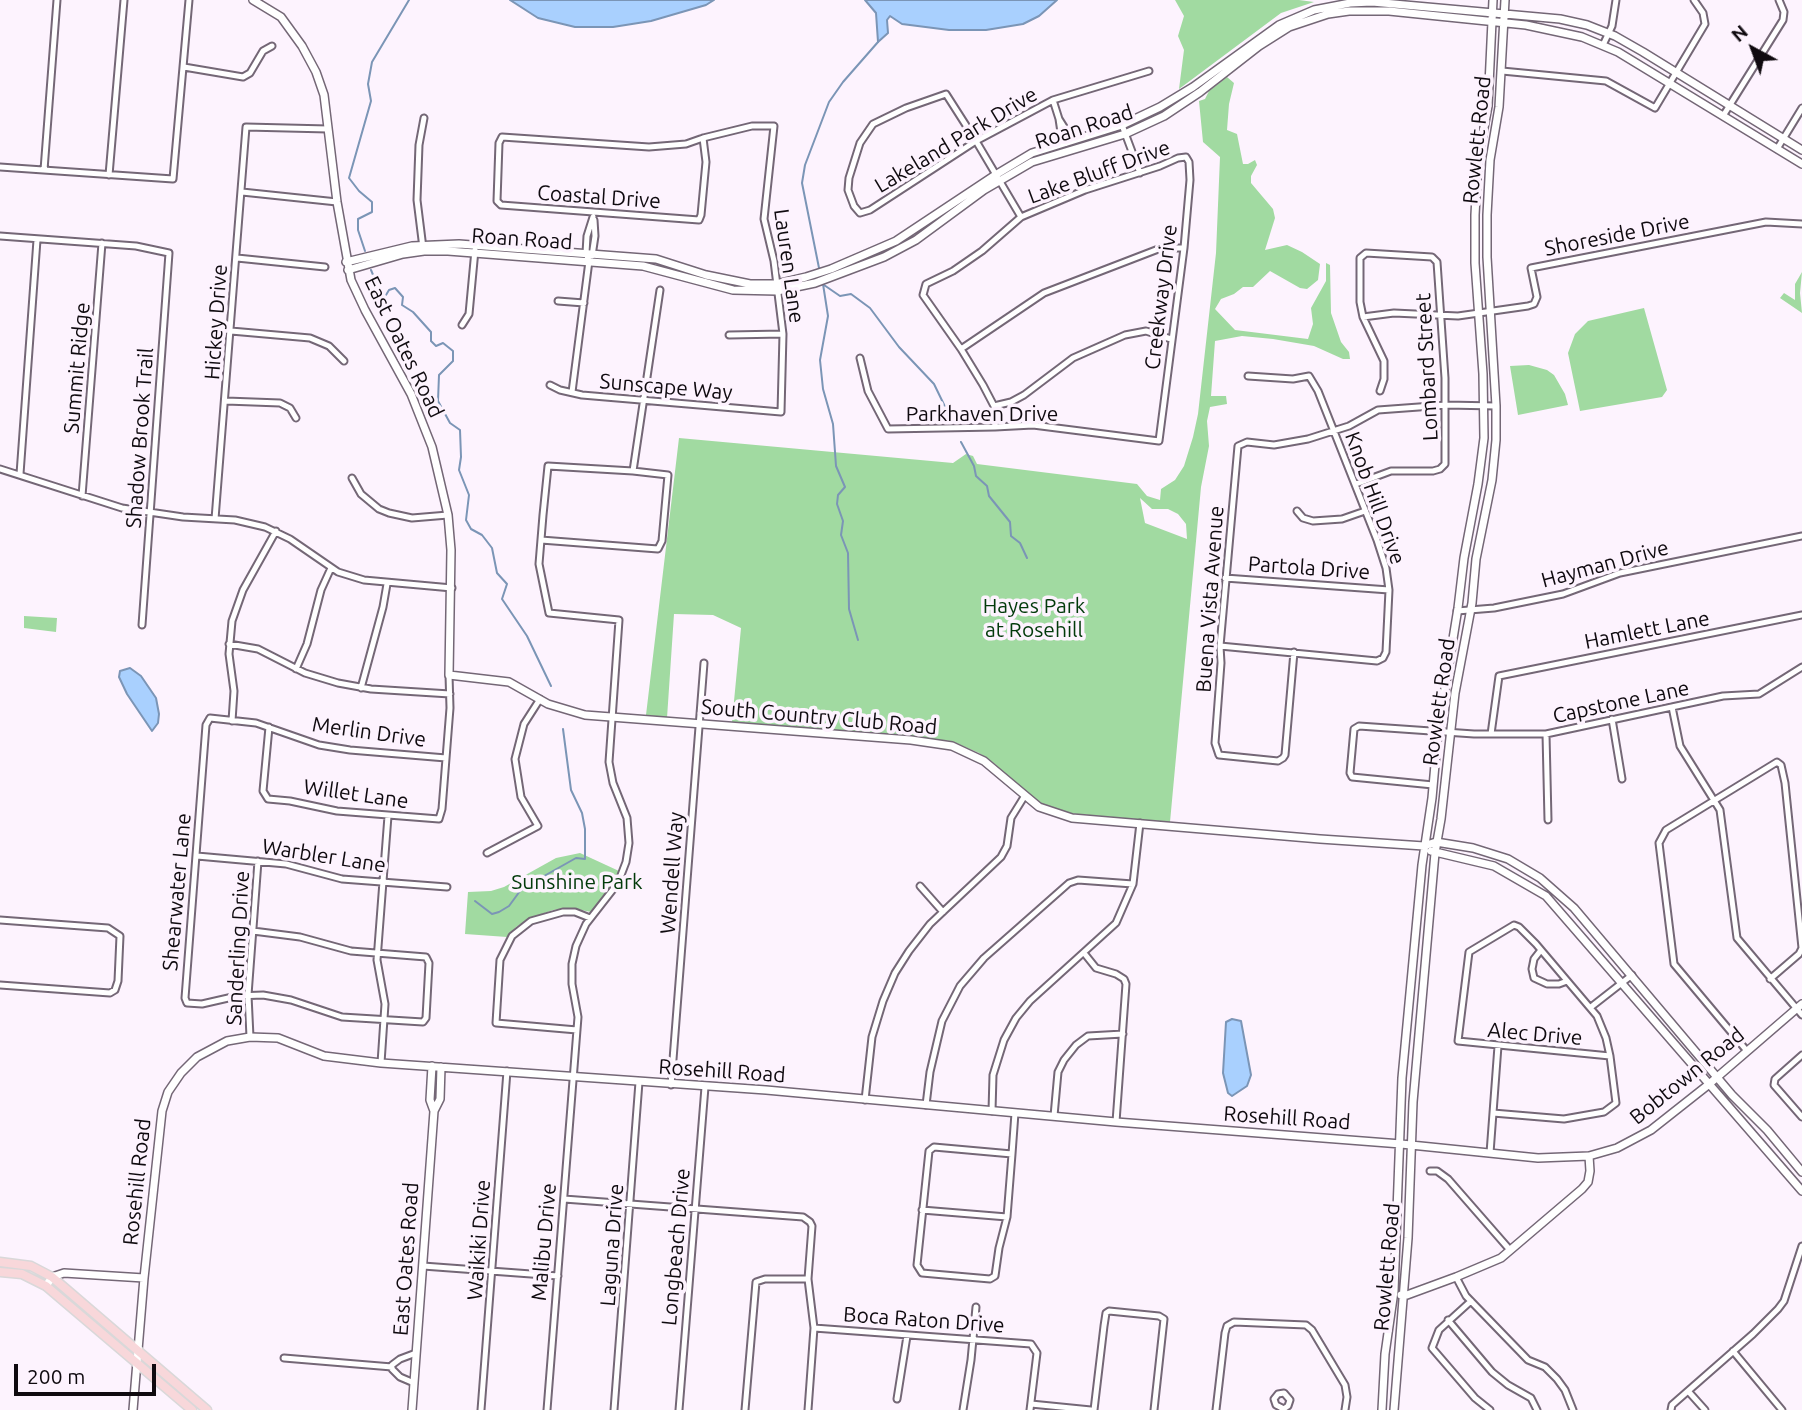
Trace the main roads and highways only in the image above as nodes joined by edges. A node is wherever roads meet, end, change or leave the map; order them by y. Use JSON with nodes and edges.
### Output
{"nodes":[{"id":1,"x":0,"y":1262,"type":"edge"},
{"id":2,"x":0,"y":1272,"type":"edge"},
{"id":3,"x":192,"y":1410,"type":"edge"},
{"id":4,"x":207,"y":1410,"type":"edge"}],
"edges":[{"from":1,"to":4,"type":"main road"},
{"from":2,"to":3,"type":"main road"}]}
